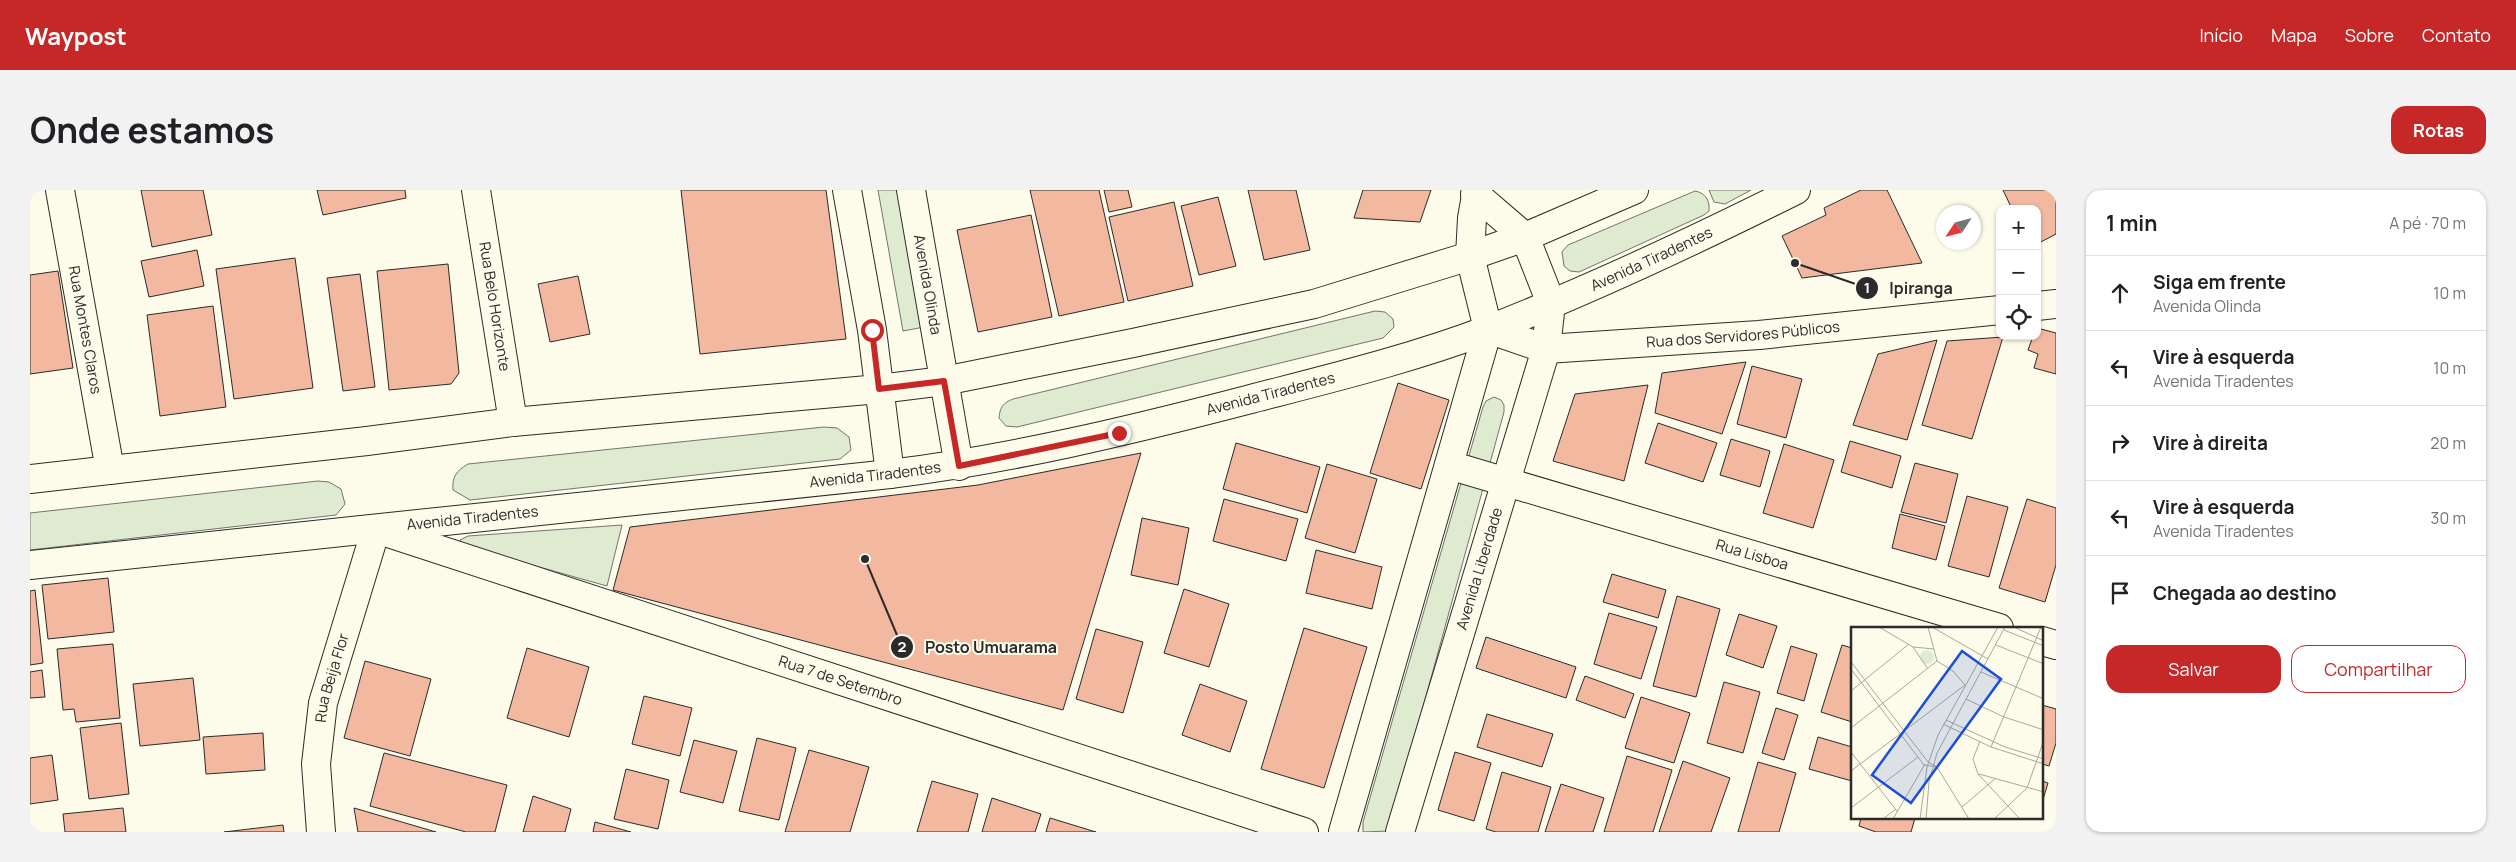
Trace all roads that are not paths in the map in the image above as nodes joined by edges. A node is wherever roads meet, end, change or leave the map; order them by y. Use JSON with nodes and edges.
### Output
{"nodes":[{"id":1,"x":60,"y":190,"type":"edge"},
{"id":2,"x":476,"y":190,"type":"edge"},
{"id":3,"x":847,"y":190,"type":"edge"},
{"id":4,"x":912,"y":190,"type":"edge"},
{"id":5,"x":1634,"y":190,"type":"edge"},
{"id":6,"x":1796,"y":190,"type":"edge"},
{"id":7,"x":1476,"y":192,"type":"edge"},
{"id":8,"x":1525,"y":236,"type":"junction"},
{"id":9,"x":1470,"y":256,"type":"junction"},
{"id":10,"x":1551,"y":304,"type":"junction"},
{"id":11,"x":2056,"y":304,"type":"edge"},
{"id":12,"x":2041,"y":306,"type":"edge"},
{"id":13,"x":1996,"y":310,"type":"edge"},
{"id":14,"x":1488,"y":329,"type":"junction"},
{"id":15,"x":1546,"y":349,"type":"junction"},
{"id":16,"x":944,"y":381,"type":"junction"},
{"id":17,"x":879,"y":389,"type":"junction"},
{"id":18,"x":513,"y":422,"type":"junction"},
{"id":19,"x":1449,"y":465,"type":"junction"},
{"id":20,"x":959,"y":466,"type":"junction"},
{"id":21,"x":110,"y":470,"type":"junction"},
{"id":22,"x":890,"y":474,"type":"junction"},
{"id":23,"x":30,"y":479,"type":"edge"},
{"id":24,"x":1505,"y":480,"type":"junction"},
{"id":25,"x":376,"y":529,"type":"junction"},
{"id":26,"x":30,"y":565,"type":"edge"},
{"id":27,"x":1996,"y":627,"type":"edge"},
{"id":28,"x":2044,"y":642,"type":"edge"},
{"id":29,"x":2056,"y":646,"type":"edge"},
{"id":30,"x":321,"y":832,"type":"edge"},
{"id":31,"x":1304,"y":832,"type":"edge"},
{"id":32,"x":1343,"y":832,"type":"edge"},
{"id":33,"x":1400,"y":832,"type":"edge"}],
"edges":[{"from":1,"to":21,"type":"street","name":"Rua Montes Claros"},
{"from":2,"to":18,"type":"street","name":"Rua Belo Horizonte"},
{"from":3,"to":17,"type":"street"},
{"from":4,"to":16,"type":"street","name":"Avenida Olinda"},
{"from":5,"to":8,"type":"street"},
{"from":6,"to":10,"type":"street","name":"Avenida Tiradentes"},
{"from":7,"to":8,"type":"street"},
{"from":7,"to":9,"type":"street"},
{"from":8,"to":9,"type":"street"},
{"from":8,"to":10,"type":"street"},
{"from":9,"to":14,"type":"street"},
{"from":9,"to":16,"type":"street"},
{"from":10,"to":14,"type":"street","name":"Avenida Tiradentes"},
{"from":10,"to":15,"type":"street","name":"Avenida Liberdade"},
{"from":11,"to":12,"type":"street"},
{"from":13,"to":15,"type":"street","name":"Rua dos Servidores Públicos"},
{"from":14,"to":15,"type":"street","name":"Rua dos Servidores Públicos"},
{"from":14,"to":19,"type":"street"},
{"from":14,"to":20,"type":"street","name":"Avenida Tiradentes"},
{"from":15,"to":24,"type":"street","name":"Avenida Liberdade"},
{"from":16,"to":17,"type":"street"},
{"from":16,"to":20,"type":"street","name":"Avenida Olinda"},
{"from":17,"to":18,"type":"street"},
{"from":17,"to":22,"type":"street"},
{"from":18,"to":21,"type":"street"},
{"from":19,"to":24,"type":"street","name":"Rua Lisboa"},
{"from":19,"to":32,"type":"street"},
{"from":20,"to":22,"type":"street","name":"Avenida Tiradentes"},
{"from":21,"to":23,"type":"street"},
{"from":22,"to":25,"type":"street","name":"Avenida Tiradentes"},
{"from":24,"to":27,"type":"street","name":"Rua Lisboa"},
{"from":24,"to":33,"type":"street","name":"Avenida Liberdade"},
{"from":25,"to":26,"type":"street","name":"Avenida Tiradentes"},
{"from":25,"to":30,"type":"street","name":"Rua Beija Flor"},
{"from":25,"to":31,"type":"street","name":"Rua 7 de Setembro"},
{"from":28,"to":29,"type":"street"}]}
